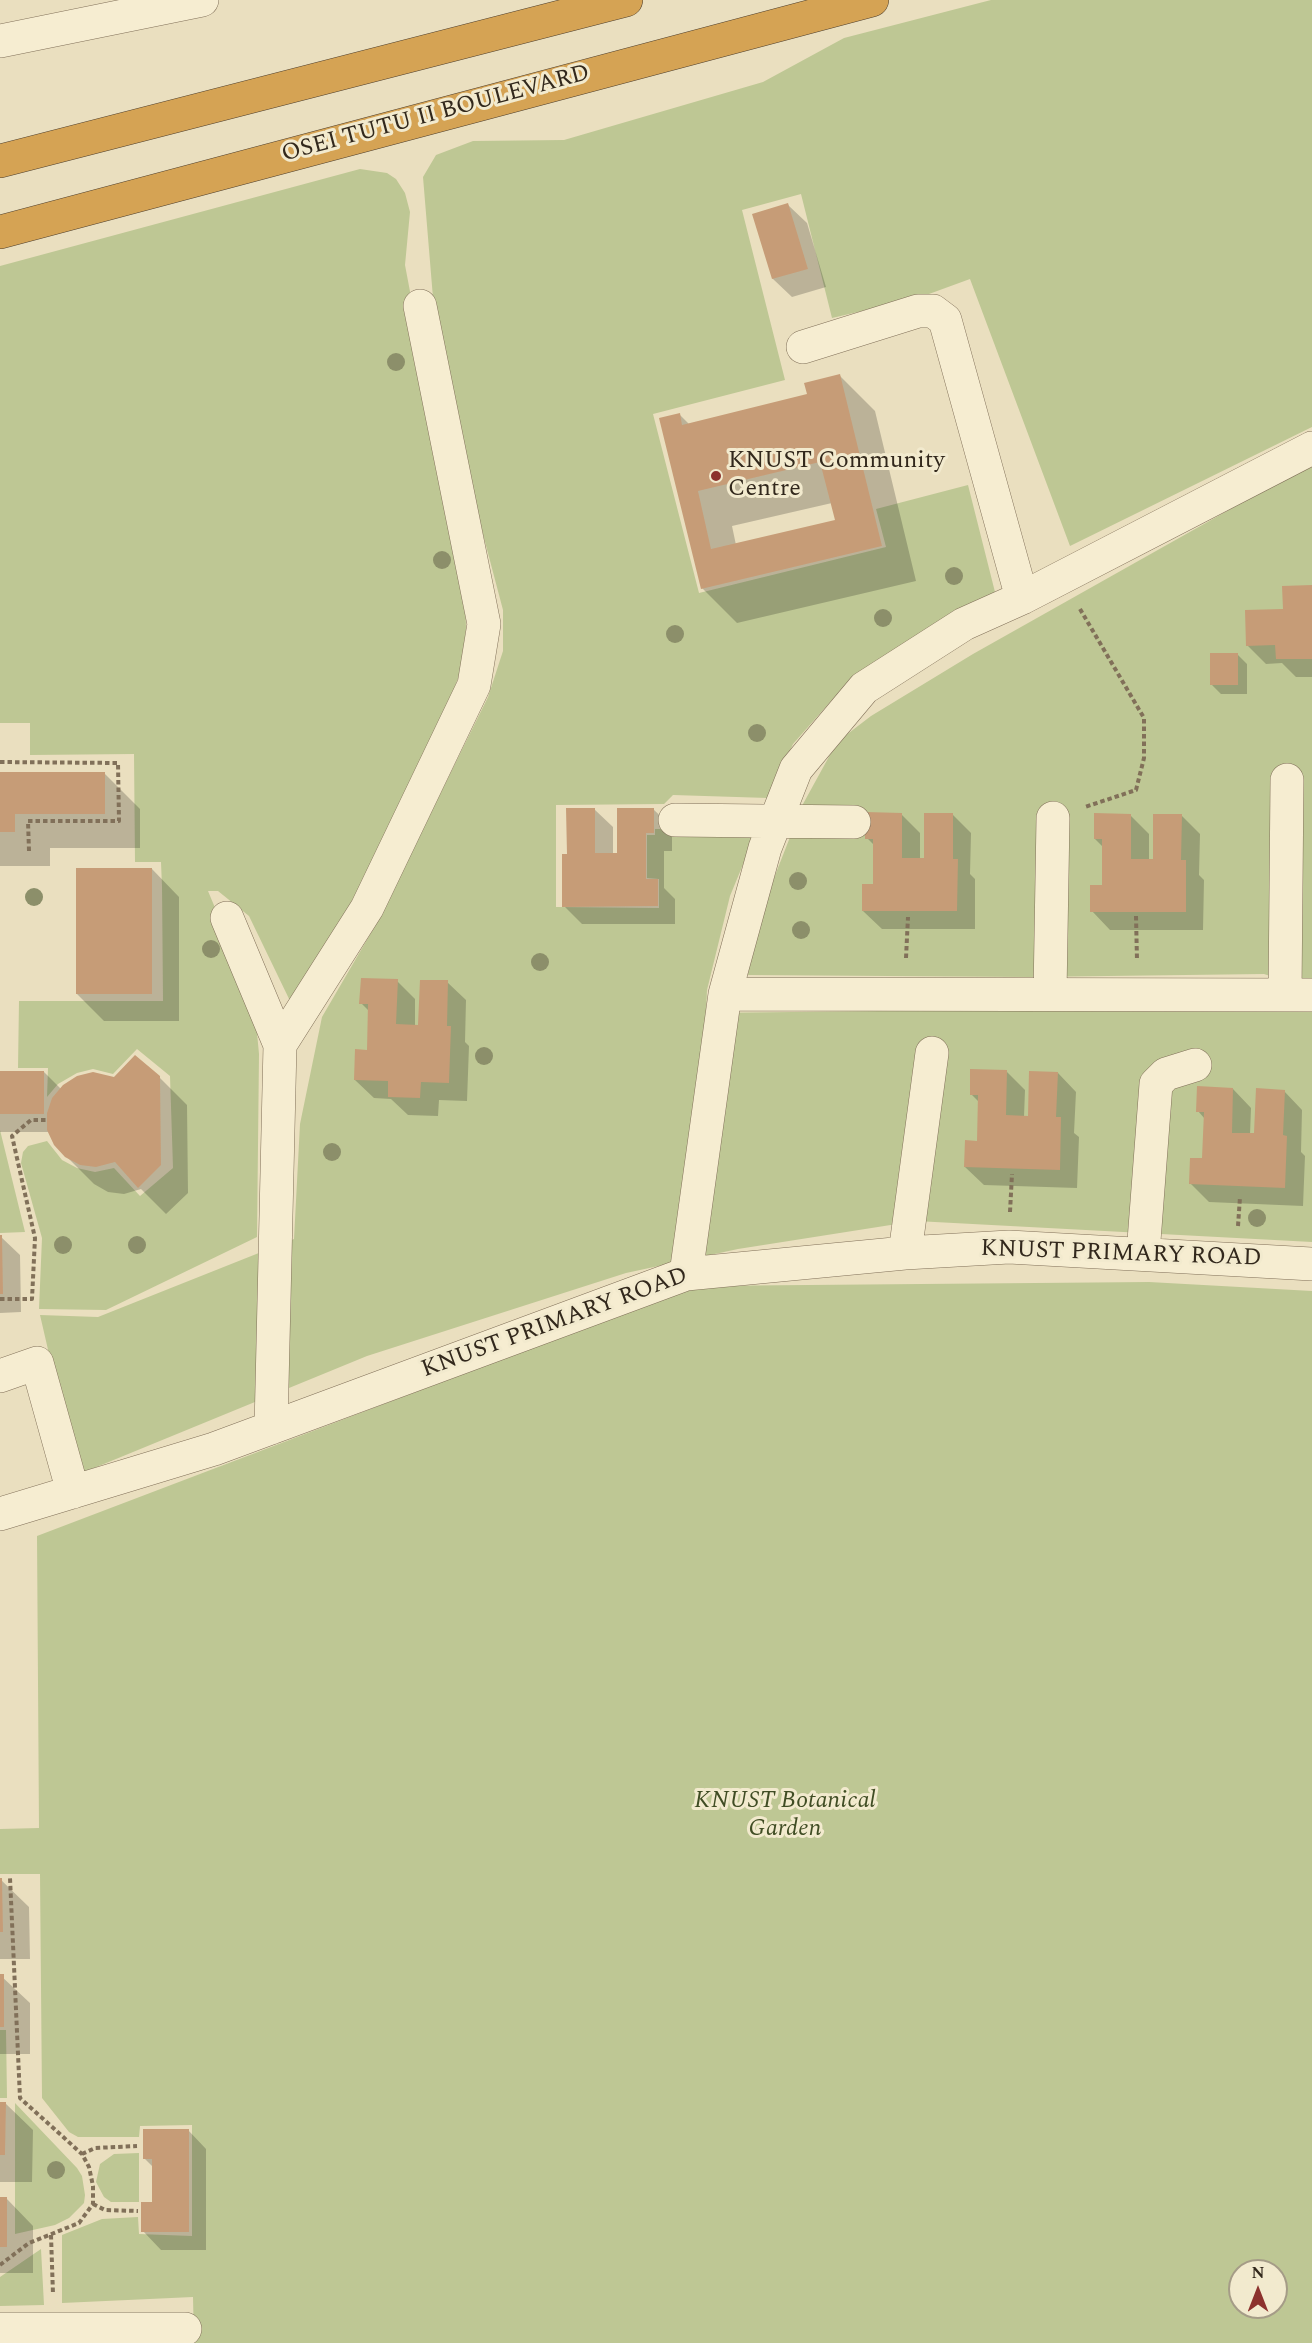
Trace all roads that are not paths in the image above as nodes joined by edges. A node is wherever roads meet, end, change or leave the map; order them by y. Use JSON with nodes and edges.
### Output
{"nodes":[{"id":1,"x":202,"y":0,"type":"edge"},
{"id":2,"x":626,"y":0,"type":"edge"},
{"id":3,"x":872,"y":0,"type":"edge"},
{"id":4,"x":0,"y":41,"type":"edge"},
{"id":5,"x":0,"y":161,"type":"edge"},
{"id":6,"x":0,"y":232,"type":"edge"},
{"id":7,"x":420,"y":306,"type":"dead end"},
{"id":8,"x":803,"y":347,"type":"dead end"},
{"id":9,"x":1312,"y":448,"type":"edge"},
{"id":10,"x":1022,"y":598,"type":"junction"},
{"id":11,"x":1287,"y":780,"type":"dead end"},
{"id":12,"x":1053,"y":818,"type":"road end"},
{"id":13,"x":675,"y":820,"type":"dead end"},
{"id":14,"x":776,"y":821,"type":"junction"},
{"id":15,"x":854,"y":822,"type":"dead end"},
{"id":16,"x":227,"y":918,"type":"dead end"},
{"id":17,"x":725,"y":994,"type":"junction"},
{"id":18,"x":1050,"y":994,"type":"junction"},
{"id":19,"x":1298,"y":994,"type":"edge"},
{"id":20,"x":280,"y":1046,"type":"junction"},
{"id":21,"x":932,"y":1053,"type":"dead end"},
{"id":22,"x":1195,"y":1065,"type":"dead end"},
{"id":23,"x":905,"y":1253,"type":"junction"},
{"id":24,"x":1143,"y":1254,"type":"junction"},
{"id":25,"x":1312,"y":1264,"type":"edge"},
{"id":26,"x":686,"y":1274,"type":"junction"},
{"id":27,"x":0,"y":1376,"type":"edge"},
{"id":28,"x":271,"y":1428,"type":"junction"},
{"id":29,"x":73,"y":1492,"type":"junction"},
{"id":30,"x":0,"y":1514,"type":"edge"},
{"id":31,"x":0,"y":2329,"type":"edge"},
{"id":32,"x":185,"y":2329,"type":"dead end"}],
"edges":[{"from":1,"to":4,"type":"street"},
{"from":2,"to":5,"type":"highway"},
{"from":3,"to":6,"type":"highway","name":"OSEI TUTU II BOULEVARD"},
{"from":7,"to":20,"type":"street"},
{"from":8,"to":10,"type":"street"},
{"from":9,"to":10,"type":"street"},
{"from":10,"to":14,"type":"street"},
{"from":11,"to":19,"type":"street"},
{"from":12,"to":18,"type":"street"},
{"from":13,"to":14,"type":"street"},
{"from":14,"to":15,"type":"street"},
{"from":14,"to":17,"type":"street"},
{"from":16,"to":20,"type":"street"},
{"from":17,"to":18,"type":"street"},
{"from":17,"to":26,"type":"street"},
{"from":18,"to":19,"type":"street"},
{"from":20,"to":28,"type":"street"},
{"from":21,"to":23,"type":"street"},
{"from":22,"to":24,"type":"street"},
{"from":23,"to":24,"type":"street","name":"KNUST PRIMARY ROAD"},
{"from":23,"to":26,"type":"street","name":"KNUST PRIMARY ROAD"},
{"from":24,"to":25,"type":"street","name":"KNUST PRIMARY ROAD"},
{"from":26,"to":28,"type":"street","name":"KNUST PRIMARY ROAD"},
{"from":27,"to":29,"type":"street"},
{"from":28,"to":29,"type":"street","name":"KNUST PRIMARY ROAD"},
{"from":29,"to":30,"type":"street","name":"KNUST PRIMARY ROAD"},
{"from":31,"to":32,"type":"street"}]}
